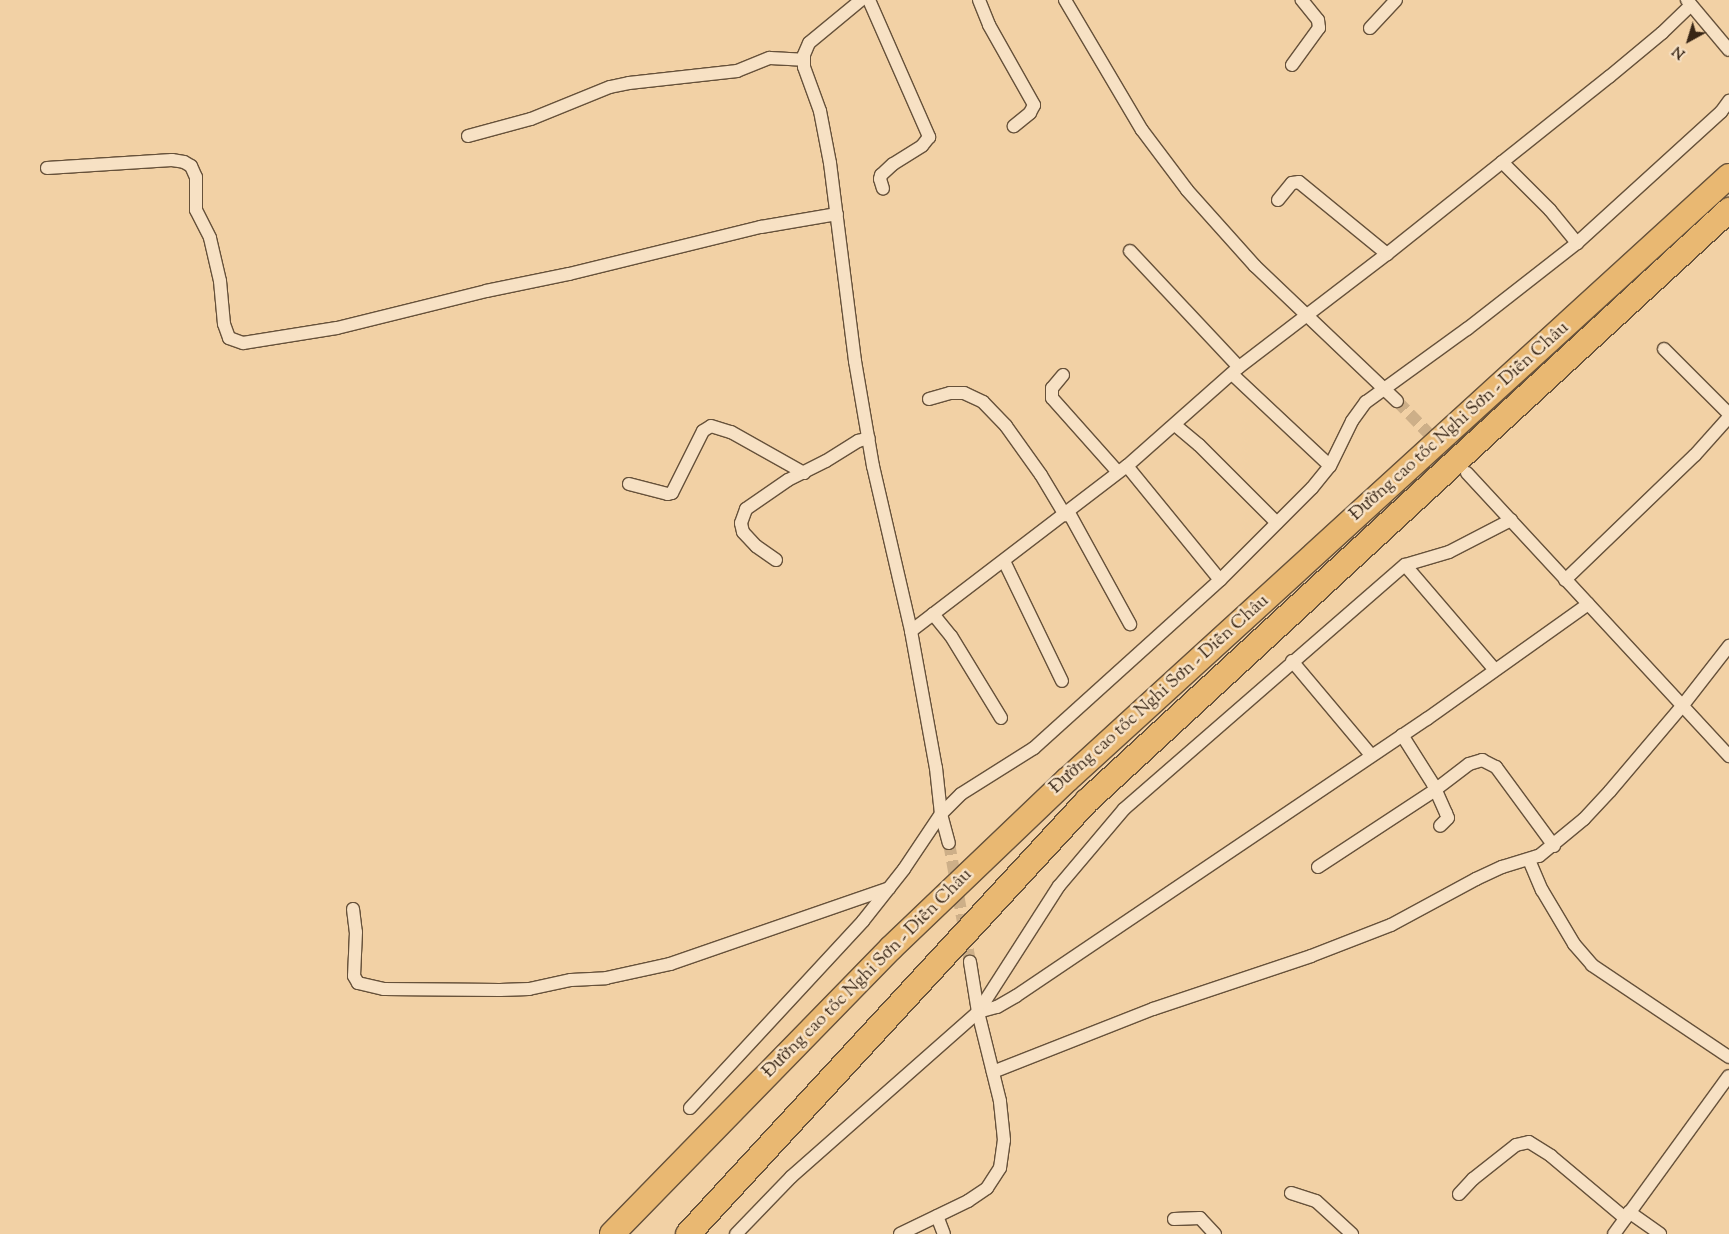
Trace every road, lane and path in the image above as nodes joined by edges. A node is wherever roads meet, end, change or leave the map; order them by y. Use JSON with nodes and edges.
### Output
{"nodes":[{"id":1,"x":861,"y":0,"type":"edge"},
{"id":2,"x":868,"y":0,"type":"edge"},
{"id":3,"x":979,"y":0,"type":"edge"},
{"id":4,"x":1064,"y":0,"type":"edge"},
{"id":5,"x":1302,"y":0,"type":"edge"},
{"id":6,"x":1396,"y":0,"type":"edge"},
{"id":7,"x":1689,"y":2,"type":"edge"},
{"id":8,"x":1370,"y":28,"type":"dead end"},
{"id":9,"x":1729,"y":50,"type":"edge"},
{"id":10,"x":803,"y":60,"type":"junction"},
{"id":11,"x":1292,"y":65,"type":"dead end"},
{"id":12,"x":1729,"y":101,"type":"edge"},
{"id":13,"x":1014,"y":126,"type":"dead end"},
{"id":14,"x":468,"y":136,"type":"dead end"},
{"id":15,"x":1502,"y":162,"type":"junction"},
{"id":16,"x":46,"y":168,"type":"dead end"},
{"id":17,"x":1729,"y":176,"type":"edge"},
{"id":18,"x":883,"y":189,"type":"dead end"},
{"id":19,"x":1278,"y":200,"type":"dead end"},
{"id":20,"x":1729,"y":210,"type":"edge"},
{"id":21,"x":837,"y":214,"type":"junction"},
{"id":22,"x":1577,"y":244,"type":"junction"},
{"id":23,"x":1130,"y":251,"type":"dead end"},
{"id":24,"x":1387,"y":254,"type":"junction"},
{"id":25,"x":1307,"y":315,"type":"junction"},
{"id":26,"x":1664,"y":349,"type":"dead end"},
{"id":27,"x":1235,"y":370,"type":"junction"},
{"id":28,"x":1063,"y":375,"type":"dead end"},
{"id":29,"x":1383,"y":388,"type":"junction"},
{"id":30,"x":928,"y":399,"type":"dead end"},
{"id":31,"x":1397,"y":401,"type":"tunnel mouth"},
{"id":32,"x":1729,"y":416,"type":"edge"},
{"id":33,"x":1175,"y":425,"type":"junction"},
{"id":34,"x":869,"y":438,"type":"junction"},
{"id":35,"x":1330,"y":466,"type":"junction"},
{"id":36,"x":1123,"y":469,"type":"junction"},
{"id":37,"x":804,"y":473,"type":"junction"},
{"id":38,"x":1467,"y":474,"type":"tunnel mouth"},
{"id":39,"x":629,"y":484,"type":"dead end"},
{"id":40,"x":1067,"y":514,"type":"junction"},
{"id":41,"x":1511,"y":520,"type":"junction"},
{"id":42,"x":1277,"y":523,"type":"junction"},
{"id":43,"x":776,"y":560,"type":"dead end"},
{"id":44,"x":1004,"y":561,"type":"junction"},
{"id":45,"x":1405,"y":565,"type":"junction"},
{"id":46,"x":1220,"y":580,"type":"junction"},
{"id":47,"x":1565,"y":580,"type":"junction"},
{"id":48,"x":1588,"y":604,"type":"junction"},
{"id":49,"x":933,"y":614,"type":"junction"},
{"id":50,"x":1130,"y":624,"type":"dead end"},
{"id":51,"x":911,"y":631,"type":"junction"},
{"id":52,"x":1729,"y":646,"type":"edge"},
{"id":53,"x":1292,"y":661,"type":"junction"},
{"id":54,"x":1494,"y":670,"type":"junction"},
{"id":55,"x":1062,"y":681,"type":"dead end"},
{"id":56,"x":1683,"y":705,"type":"junction"},
{"id":57,"x":1001,"y":718,"type":"dead end"},
{"id":58,"x":1402,"y":735,"type":"junction"},
{"id":59,"x":1371,"y":755,"type":"junction"},
{"id":60,"x":1729,"y":756,"type":"edge"},
{"id":61,"x":1435,"y":790,"type":"junction"},
{"id":62,"x":941,"y":814,"type":"junction"},
{"id":63,"x":1440,"y":826,"type":"dead end"},
{"id":64,"x":949,"y":843,"type":"tunnel mouth"},
{"id":65,"x":1554,"y":846,"type":"junction"},
{"id":66,"x":1529,"y":860,"type":"junction"},
{"id":67,"x":1318,"y":867,"type":"dead end"},
{"id":68,"x":889,"y":888,"type":"junction"},
{"id":69,"x":353,"y":909,"type":"dead end"},
{"id":70,"x":970,"y":962,"type":"tunnel mouth"},
{"id":71,"x":978,"y":1012,"type":"junction"},
{"id":72,"x":1729,"y":1057,"type":"edge"},
{"id":73,"x":993,"y":1072,"type":"junction"},
{"id":74,"x":1729,"y":1076,"type":"edge"},
{"id":75,"x":690,"y":1108,"type":"dead end"},
{"id":76,"x":1291,"y":1193,"type":"dead end"},
{"id":77,"x":1459,"y":1194,"type":"dead end"},
{"id":78,"x":1627,"y":1215,"type":"junction"},
{"id":79,"x":937,"y":1216,"type":"junction"},
{"id":80,"x":1174,"y":1218,"type":"dead end"},
{"id":81,"x":612,"y":1234,"type":"edge"},
{"id":82,"x":688,"y":1234,"type":"edge"},
{"id":83,"x":736,"y":1234,"type":"edge"},
{"id":84,"x":900,"y":1234,"type":"edge"},
{"id":85,"x":944,"y":1234,"type":"edge"},
{"id":86,"x":1215,"y":1234,"type":"edge"},
{"id":87,"x":1352,"y":1234,"type":"edge"},
{"id":88,"x":1614,"y":1234,"type":"edge"},
{"id":89,"x":1660,"y":1234,"type":"edge"}],
"edges":[{"from":1,"to":10,"type":"street"},
{"from":2,"to":18,"type":"street"},
{"from":3,"to":13,"type":"street"},
{"from":4,"to":25,"type":"street"},
{"from":5,"to":11,"type":"street"},
{"from":6,"to":8,"type":"street"},
{"from":7,"to":9,"type":"street"},
{"from":7,"to":15,"type":"street"},
{"from":10,"to":14,"type":"street"},
{"from":10,"to":21,"type":"street"},
{"from":12,"to":22,"type":"street"},
{"from":15,"to":22,"type":"street"},
{"from":15,"to":24,"type":"street"},
{"from":16,"to":21,"type":"street"},
{"from":17,"to":81,"type":"highway","name":"Đường cao tốc Nghi Sơn - Diễn Châu"},
{"from":19,"to":24,"type":"street"},
{"from":20,"to":82,"type":"highway","name":"Đường cao tốc Nghi Sơn - Diễn Châu"},
{"from":21,"to":34,"type":"street"},
{"from":22,"to":29,"type":"street"},
{"from":23,"to":27,"type":"street"},
{"from":24,"to":25,"type":"street"},
{"from":25,"to":27,"type":"street"},
{"from":25,"to":29,"type":"street"},
{"from":26,"to":32,"type":"street"},
{"from":27,"to":33,"type":"street"},
{"from":27,"to":35,"type":"street"},
{"from":28,"to":36,"type":"street"},
{"from":29,"to":31,"type":"street"},
{"from":29,"to":35,"type":"street"},
{"from":30,"to":40,"type":"street"},
{"from":32,"to":47,"type":"street"},
{"from":33,"to":36,"type":"street"},
{"from":33,"to":42,"type":"street"},
{"from":34,"to":37,"type":"street"},
{"from":34,"to":51,"type":"street"},
{"from":35,"to":42,"type":"street"},
{"from":36,"to":40,"type":"street"},
{"from":36,"to":46,"type":"street"},
{"from":37,"to":39,"type":"street"},
{"from":37,"to":43,"type":"street"},
{"from":38,"to":41,"type":"street"},
{"from":40,"to":44,"type":"street"},
{"from":40,"to":50,"type":"street"},
{"from":41,"to":45,"type":"street"},
{"from":41,"to":47,"type":"street"},
{"from":42,"to":46,"type":"street"},
{"from":44,"to":49,"type":"street"},
{"from":44,"to":55,"type":"street"},
{"from":45,"to":53,"type":"street"},
{"from":45,"to":54,"type":"street"},
{"from":46,"to":62,"type":"street"},
{"from":47,"to":48,"type":"street"},
{"from":48,"to":54,"type":"street"},
{"from":48,"to":56,"type":"street"},
{"from":49,"to":51,"type":"street"},
{"from":49,"to":57,"type":"street"},
{"from":51,"to":62,"type":"street"},
{"from":52,"to":56,"type":"street"},
{"from":53,"to":59,"type":"street"},
{"from":53,"to":71,"type":"street"},
{"from":54,"to":58,"type":"street"},
{"from":56,"to":60,"type":"street"},
{"from":56,"to":65,"type":"street"},
{"from":58,"to":59,"type":"street"},
{"from":58,"to":61,"type":"street"},
{"from":59,"to":71,"type":"street"},
{"from":61,"to":63,"type":"street"},
{"from":61,"to":65,"type":"street"},
{"from":61,"to":67,"type":"street"},
{"from":62,"to":64,"type":"street"},
{"from":62,"to":68,"type":"street"},
{"from":65,"to":66,"type":"street"},
{"from":66,"to":72,"type":"street"},
{"from":66,"to":73,"type":"street"},
{"from":68,"to":69,"type":"street"},
{"from":68,"to":75,"type":"street"},
{"from":70,"to":71,"type":"street"},
{"from":71,"to":73,"type":"street"},
{"from":71,"to":83,"type":"street"},
{"from":73,"to":79,"type":"street"},
{"from":74,"to":78,"type":"street"},
{"from":76,"to":87,"type":"street"},
{"from":77,"to":78,"type":"street"},
{"from":78,"to":88,"type":"street"},
{"from":78,"to":89,"type":"street"},
{"from":79,"to":84,"type":"street"},
{"from":79,"to":85,"type":"street"},
{"from":80,"to":86,"type":"street"}]}
